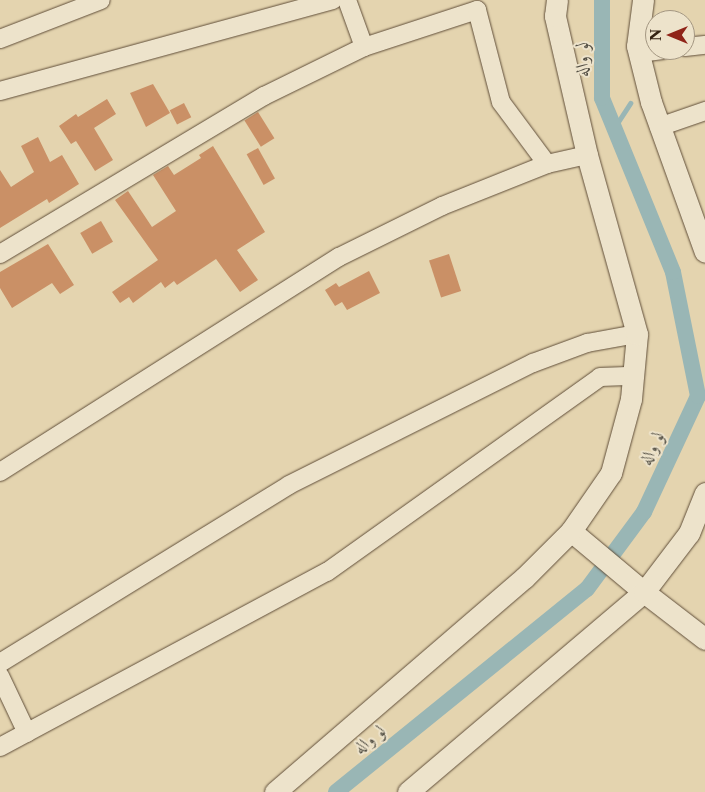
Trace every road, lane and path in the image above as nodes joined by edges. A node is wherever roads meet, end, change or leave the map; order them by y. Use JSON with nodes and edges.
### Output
{"nodes":[{"id":1,"x":100,"y":0,"type":"edge"},
{"id":2,"x":333,"y":0,"type":"edge"},
{"id":3,"x":347,"y":0,"type":"edge"},
{"id":4,"x":557,"y":0,"type":"edge"},
{"id":5,"x":643,"y":0,"type":"edge"},
{"id":6,"x":0,"y":39,"type":"edge"},
{"id":7,"x":364,"y":47,"type":"junction"},
{"id":8,"x":645,"y":52,"type":"edge"},
{"id":9,"x":639,"y":53,"type":"junction"},
{"id":10,"x":0,"y":91,"type":"edge"},
{"id":11,"x":705,"y":111,"type":"edge"},
{"id":12,"x":659,"y":127,"type":"junction"},
{"id":13,"x":587,"y":156,"type":"junction"},
{"id":14,"x":547,"y":164,"type":"junction"},
{"id":15,"x":705,"y":252,"type":"edge"},
{"id":16,"x":0,"y":254,"type":"edge"},
{"id":17,"x":637,"y":334,"type":"junction"},
{"id":18,"x":634,"y":376,"type":"junction"},
{"id":19,"x":0,"y":472,"type":"edge"},
{"id":20,"x":705,"y":493,"type":"edge"},
{"id":21,"x":576,"y":535,"type":"junction"},
{"id":22,"x":636,"y":586,"type":"junction"},
{"id":23,"x":705,"y":638,"type":"edge"},
{"id":24,"x":0,"y":663,"type":"edge"},
{"id":25,"x":0,"y":676,"type":"edge"},
{"id":26,"x":27,"y":733,"type":"junction"},
{"id":27,"x":0,"y":747,"type":"edge"},
{"id":28,"x":275,"y":792,"type":"edge"},
{"id":29,"x":408,"y":792,"type":"edge"}],
"edges":[{"from":1,"to":6,"type":"street"},
{"from":2,"to":10,"type":"street"},
{"from":3,"to":7,"type":"street"},
{"from":4,"to":13,"type":"street"},
{"from":5,"to":9,"type":"street"},
{"from":7,"to":14,"type":"street"},
{"from":7,"to":16,"type":"street"},
{"from":8,"to":9,"type":"street"},
{"from":9,"to":12,"type":"street"},
{"from":11,"to":12,"type":"street"},
{"from":12,"to":15,"type":"street"},
{"from":13,"to":14,"type":"street"},
{"from":13,"to":17,"type":"street"},
{"from":14,"to":19,"type":"street"},
{"from":17,"to":18,"type":"street"},
{"from":17,"to":24,"type":"street"},
{"from":18,"to":21,"type":"street"},
{"from":18,"to":26,"type":"street"},
{"from":20,"to":22,"type":"street"},
{"from":21,"to":22,"type":"street"},
{"from":21,"to":28,"type":"street"},
{"from":22,"to":23,"type":"street"},
{"from":22,"to":29,"type":"street"},
{"from":25,"to":26,"type":"street"},
{"from":26,"to":27,"type":"street"}]}
